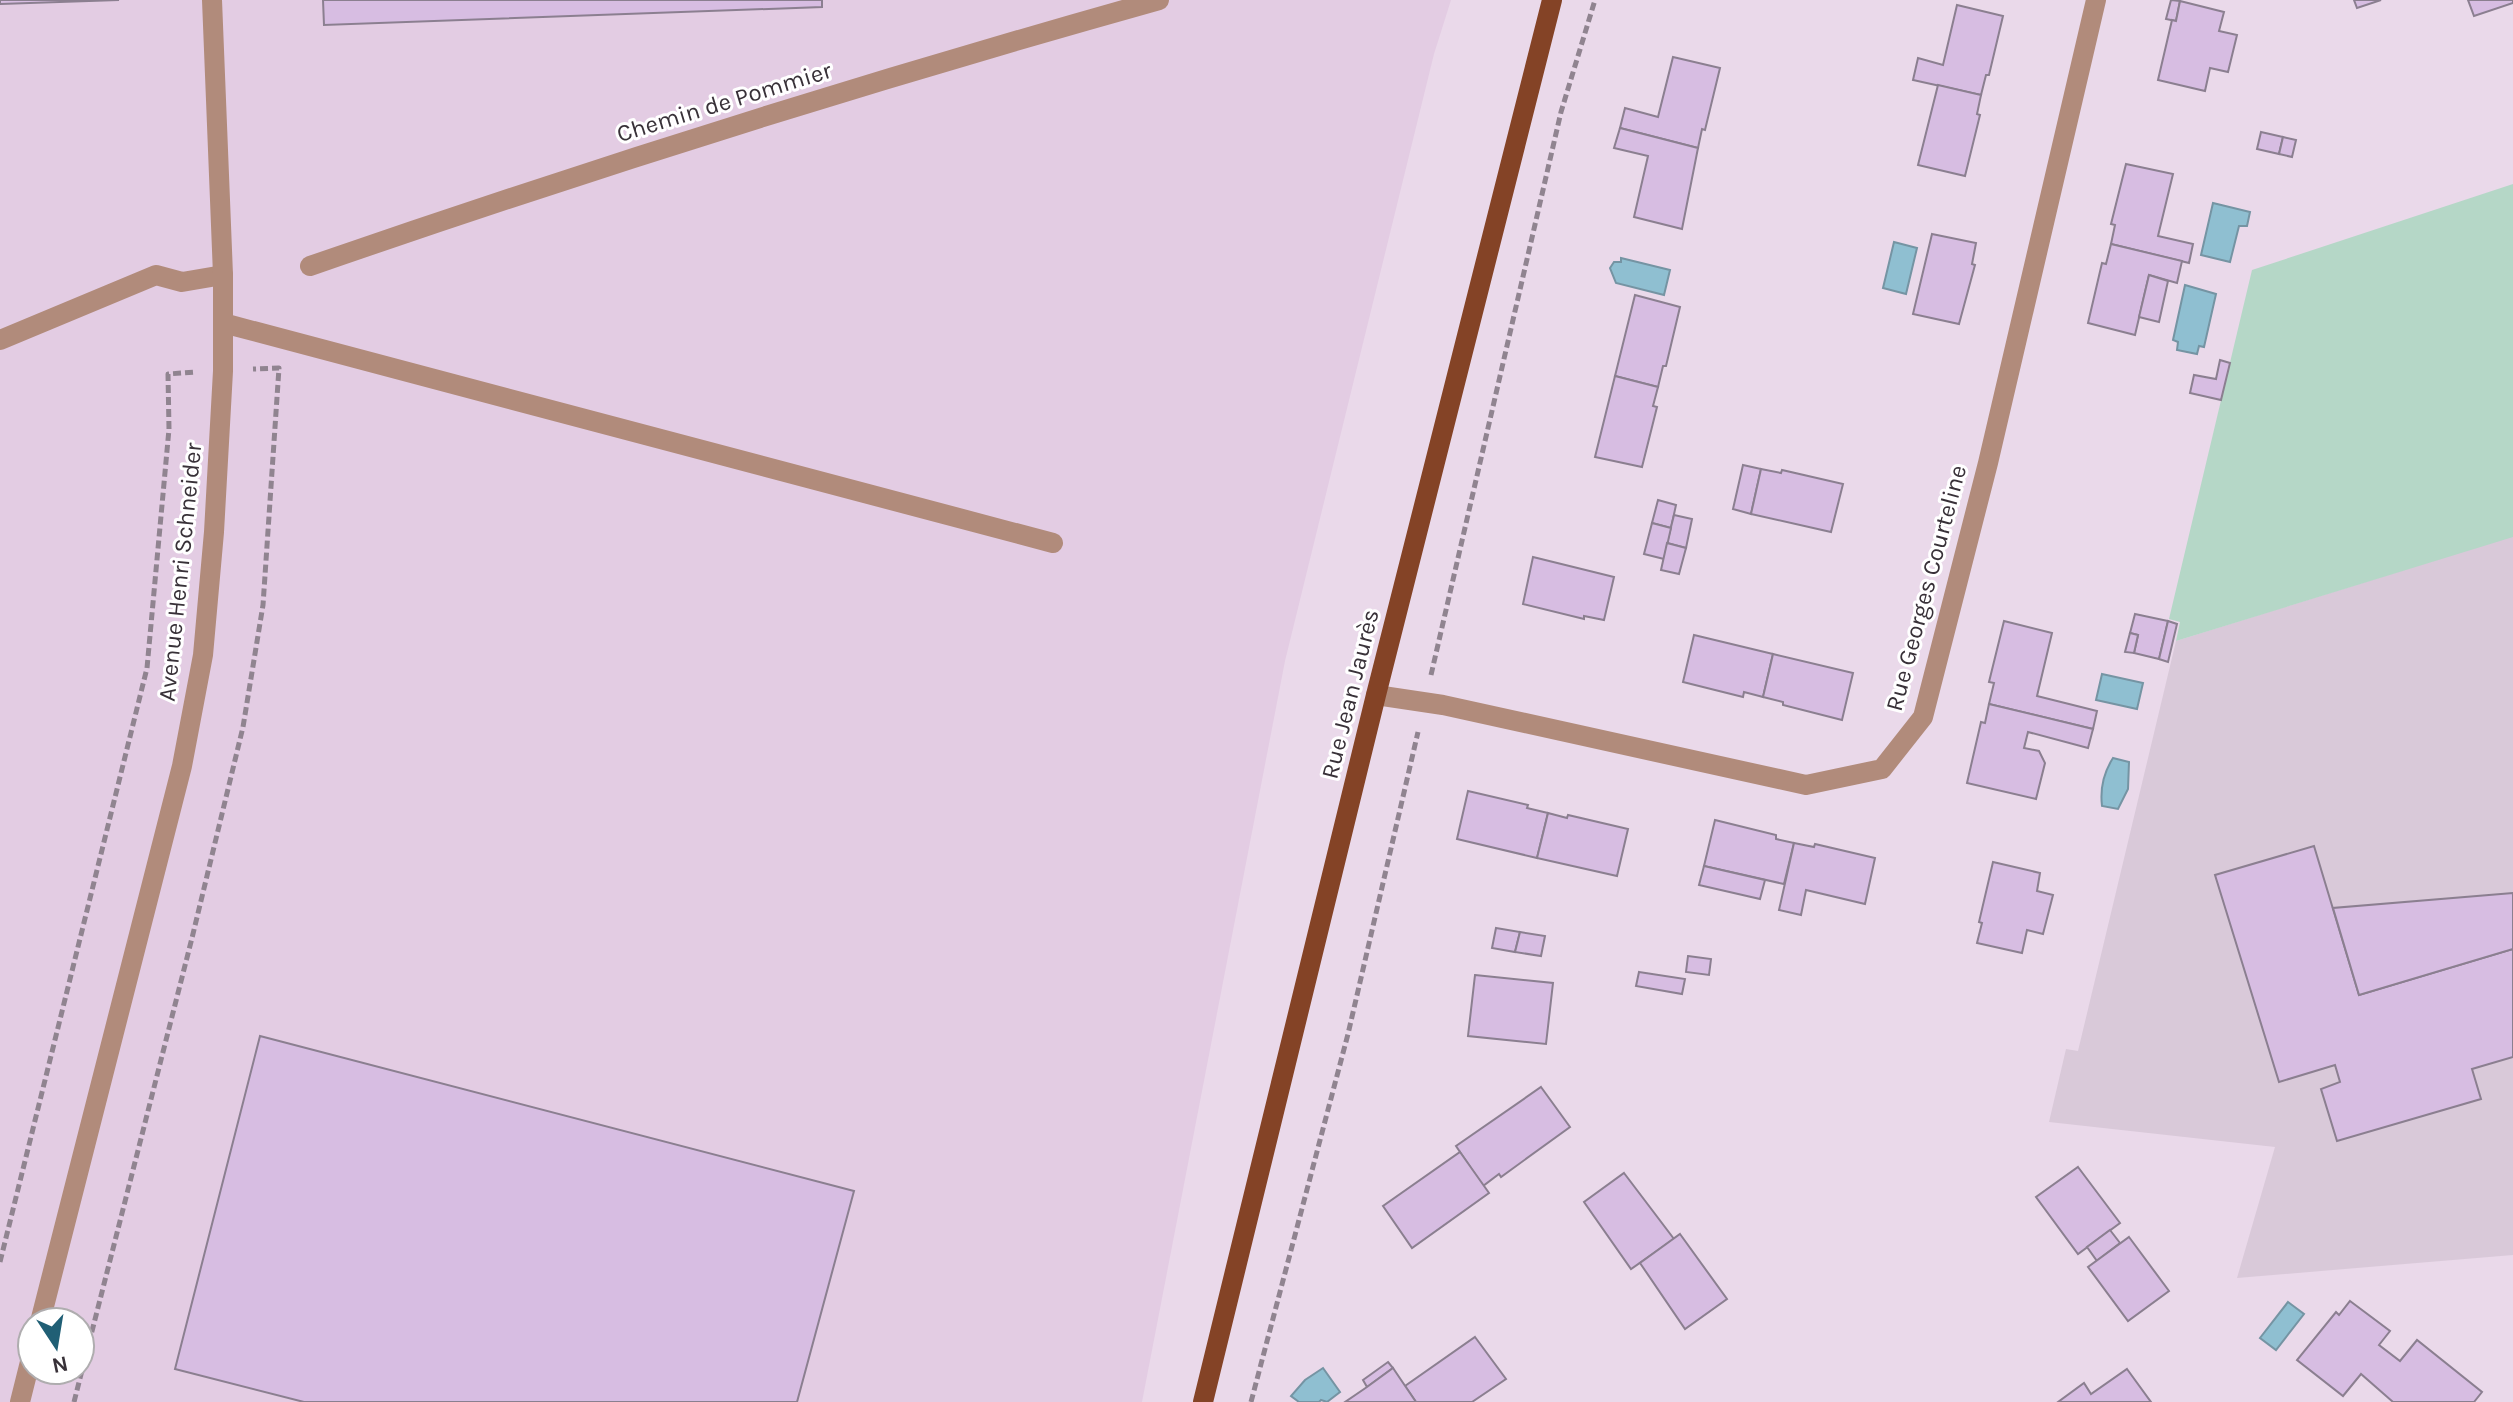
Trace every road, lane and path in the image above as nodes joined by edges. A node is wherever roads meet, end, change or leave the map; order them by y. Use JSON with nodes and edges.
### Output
{"nodes":[{"id":1,"x":212,"y":0,"type":"edge"},
{"id":2,"x":1159,"y":0,"type":"edge"},
{"id":3,"x":1552,"y":0,"type":"edge"},
{"id":4,"x":2096,"y":0,"type":"edge"},
{"id":5,"x":310,"y":266,"type":"dead end"},
{"id":6,"x":223,"y":275,"type":"junction"},
{"id":7,"x":223,"y":323,"type":"junction"},
{"id":8,"x":0,"y":340,"type":"edge"},
{"id":9,"x":223,"y":371,"type":"junction"},
{"id":10,"x":1053,"y":543,"type":"dead end"},
{"id":11,"x":1376,"y":695,"type":"junction"},
{"id":12,"x":0,"y":1262,"type":"edge"},
{"id":13,"x":44,"y":1306,"type":"edge"},
{"id":14,"x":74,"y":1402,"type":"edge"},
{"id":15,"x":1203,"y":1402,"type":"edge"}],
"edges":[{"from":1,"to":6,"type":"street","name":"Avenue Henri Schneider"},
{"from":2,"to":5,"type":"street","name":"Chemin de Pommier"},
{"from":3,"to":11,"type":"main road","name":"Rue Jean Jaurès"},
{"from":4,"to":11,"type":"street","name":"Rue Georges Courteline"},
{"from":6,"to":7,"type":"street","name":"Avenue Henri Schneider"},
{"from":6,"to":8,"type":"street"},
{"from":7,"to":9,"type":"street","name":"Avenue Henri Schneider"},
{"from":7,"to":10,"type":"street"},
{"from":9,"to":12,"type":"path"},
{"from":9,"to":13,"type":"street","name":"Avenue Henri Schneider"},
{"from":9,"to":14,"type":"path"},
{"from":11,"to":15,"type":"main road","name":"Rue Jean Jaurès"}]}
